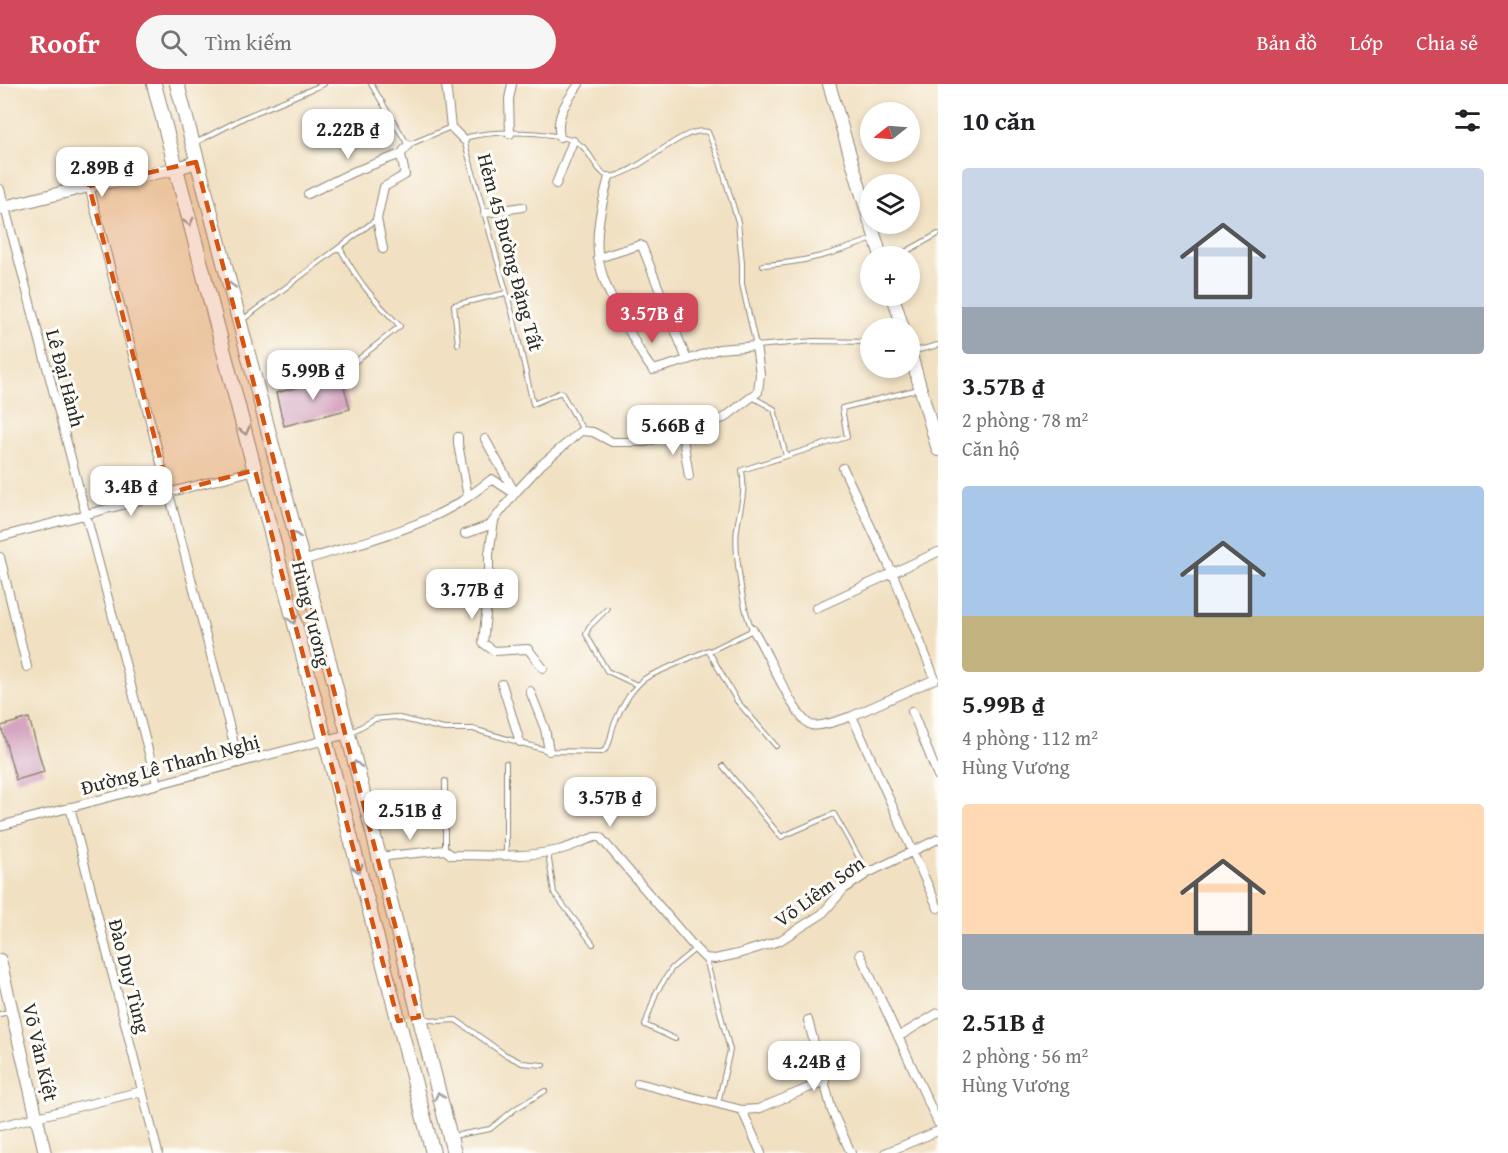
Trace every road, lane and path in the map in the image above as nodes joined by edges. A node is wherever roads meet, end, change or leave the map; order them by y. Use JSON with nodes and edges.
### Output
{"nodes":[{"id":1,"x":154,"y":84,"type":"edge"},
{"id":2,"x":177,"y":84,"type":"edge"},
{"id":3,"x":324,"y":84,"type":"edge"},
{"id":4,"x":371,"y":84,"type":"edge"},
{"id":5,"x":446,"y":84,"type":"edge"},
{"id":6,"x":512,"y":84,"type":"edge"},
{"id":7,"x":579,"y":84,"type":"edge"},
{"id":8,"x":829,"y":84,"type":"edge"},
{"id":9,"x":451,"y":127,"type":"junction"},
{"id":10,"x":510,"y":134,"type":"junction"},
{"id":11,"x":560,"y":137,"type":"junction"},
{"id":12,"x":464,"y":140,"type":"junction"},
{"id":13,"x":573,"y":141,"type":"junction"},
{"id":14,"x":192,"y":145,"type":"junction"},
{"id":15,"x":408,"y":145,"type":"junction"},
{"id":16,"x":401,"y":154,"type":"junction"},
{"id":17,"x":196,"y":162,"type":"junction"},
{"id":18,"x":175,"y":169,"type":"junction"},
{"id":19,"x":609,"y":177,"type":"junction"},
{"id":20,"x":556,"y":184,"type":"dead end"},
{"id":21,"x":88,"y":186,"type":"junction"},
{"id":22,"x":0,"y":189,"type":"edge"},
{"id":23,"x":860,"y":189,"type":"edge"},
{"id":24,"x":308,"y":194,"type":"dead end"},
{"id":25,"x":2,"y":207,"type":"edge"},
{"id":26,"x":522,"y":207,"type":"dead end"},
{"id":27,"x":485,"y":213,"type":"junction"},
{"id":28,"x":377,"y":219,"type":"junction"},
{"id":29,"x":874,"y":234,"type":"edge"},
{"id":30,"x":938,"y":234,"type":"edge"},
{"id":31,"x":875,"y":238,"type":"junction"},
{"id":32,"x":878,"y":246,"type":"edge"},
{"id":33,"x":916,"y":246,"type":"edge"},
{"id":34,"x":340,"y":248,"type":"junction"},
{"id":35,"x":383,"y":249,"type":"dead end"},
{"id":36,"x":598,"y":258,"type":"junction"},
{"id":37,"x":763,"y":265,"type":"dead end"},
{"id":38,"x":506,"y":293,"type":"junction"},
{"id":39,"x":239,"y":322,"type":"junction"},
{"id":40,"x":860,"y":342,"type":"edge"},
{"id":41,"x":458,"y":344,"type":"dead end"},
{"id":42,"x":938,"y":345,"type":"edge"},
{"id":43,"x":756,"y":346,"type":"junction"},
{"id":44,"x":920,"y":348,"type":"edge"},
{"id":45,"x":687,"y":360,"type":"junction"},
{"id":46,"x":346,"y":369,"type":"dead end"},
{"id":47,"x":918,"y":378,"type":"edge"},
{"id":48,"x":921,"y":389,"type":"junction"},
{"id":49,"x":753,"y":397,"type":"junction"},
{"id":50,"x":583,"y":430,"type":"junction"},
{"id":51,"x":682,"y":432,"type":"junction"},
{"id":52,"x":459,"y":437,"type":"dead end"},
{"id":53,"x":486,"y":439,"type":"dead end"},
{"id":54,"x":938,"y":450,"type":"edge"},
{"id":55,"x":786,"y":456,"type":"junction"},
{"id":56,"x":843,"y":468,"type":"dead end"},
{"id":57,"x":255,"y":470,"type":"junction"},
{"id":58,"x":689,"y":476,"type":"dead end"},
{"id":59,"x":169,"y":493,"type":"junction"},
{"id":60,"x":515,"y":494,"type":"junction"},
{"id":61,"x":468,"y":497,"type":"junction"},
{"id":62,"x":84,"y":515,"type":"junction"},
{"id":63,"x":495,"y":520,"type":"junction"},
{"id":64,"x":465,"y":534,"type":"dead end"},
{"id":65,"x":0,"y":537,"type":"edge"},
{"id":66,"x":938,"y":552,"type":"edge"},
{"id":67,"x":0,"y":557,"type":"edge"},
{"id":68,"x":302,"y":561,"type":"junction"},
{"id":69,"x":893,"y":574,"type":"junction"},
{"id":70,"x":816,"y":608,"type":"dead end"},
{"id":71,"x":607,"y":609,"type":"dead end"},
{"id":72,"x":753,"y":630,"type":"junction"},
{"id":73,"x":710,"y":651,"type":"junction"},
{"id":74,"x":27,"y":667,"type":"dead end"},
{"id":75,"x":543,"y":668,"type":"dead end"},
{"id":76,"x":936,"y":679,"type":"edge"},
{"id":77,"x":502,"y":684,"type":"dead end"},
{"id":78,"x":638,"y":685,"type":"junction"},
{"id":79,"x":530,"y":691,"type":"dead end"},
{"id":80,"x":912,"y":711,"type":"dead end"},
{"id":81,"x":852,"y":716,"type":"junction"},
{"id":82,"x":348,"y":734,"type":"junction"},
{"id":83,"x":324,"y":741,"type":"junction"},
{"id":84,"x":520,"y":742,"type":"junction"},
{"id":85,"x":776,"y":746,"type":"dead end"},
{"id":86,"x":549,"y":751,"type":"junction"},
{"id":87,"x":239,"y":763,"type":"junction"},
{"id":88,"x":506,"y":764,"type":"dead end"},
{"id":89,"x":723,"y":766,"type":"dead end"},
{"id":90,"x":938,"y":776,"type":"edge"},
{"id":91,"x":445,"y":781,"type":"dead end"},
{"id":92,"x":157,"y":784,"type":"junction"},
{"id":93,"x":70,"y":807,"type":"junction"},
{"id":94,"x":0,"y":826,"type":"edge"},
{"id":95,"x":938,"y":839,"type":"edge"},
{"id":96,"x":445,"y":850,"type":"junction"},
{"id":97,"x":913,"y":850,"type":"junction"},
{"id":98,"x":548,"y":852,"type":"junction"},
{"id":99,"x":506,"y":855,"type":"junction"},
{"id":100,"x":378,"y":857,"type":"junction"},
{"id":101,"x":868,"y":873,"type":"junction"},
{"id":102,"x":938,"y":908,"type":"edge"},
{"id":103,"x":592,"y":944,"type":"dead end"},
{"id":104,"x":696,"y":949,"type":"junction"},
{"id":105,"x":860,"y":954,"type":"dead end"},
{"id":106,"x":710,"y":958,"type":"junction"},
{"id":107,"x":0,"y":960,"type":"edge"},
{"id":108,"x":6,"y":1012,"type":"edge"},
{"id":109,"x":938,"y":1013,"type":"edge"},
{"id":110,"x":418,"y":1017,"type":"junction"},
{"id":111,"x":808,"y":1020,"type":"dead end"},
{"id":112,"x":398,"y":1021,"type":"junction"},
{"id":113,"x":898,"y":1037,"type":"junction"},
{"id":114,"x":675,"y":1039,"type":"dead end"},
{"id":115,"x":543,"y":1065,"type":"dead end"},
{"id":116,"x":825,"y":1081,"type":"junction"},
{"id":117,"x":638,"y":1083,"type":"dead end"},
{"id":118,"x":142,"y":1090,"type":"junction"},
{"id":119,"x":545,"y":1091,"type":"dead end"},
{"id":120,"x":718,"y":1103,"type":"junction"},
{"id":121,"x":742,"y":1110,"type":"junction"},
{"id":122,"x":36,"y":1117,"type":"junction"},
{"id":123,"x":938,"y":1123,"type":"edge"},
{"id":124,"x":0,"y":1126,"type":"edge"},
{"id":125,"x":938,"y":1131,"type":"edge"},
{"id":126,"x":449,"y":1136,"type":"junction"},
{"id":127,"x":45,"y":1153,"type":"edge"},
{"id":128,"x":158,"y":1153,"type":"edge"},
{"id":129,"x":433,"y":1153,"type":"edge"},
{"id":130,"x":454,"y":1153,"type":"edge"},
{"id":131,"x":761,"y":1153,"type":"edge"},
{"id":132,"x":851,"y":1153,"type":"edge"},
{"id":133,"x":885,"y":1153,"type":"edge"}],
"edges":[{"from":1,"to":18,"type":"main road","name":"Hùng Vương"},
{"from":2,"to":14,"type":"main road","name":"Hùng Vương"},
{"from":3,"to":14,"type":"lane"},
{"from":4,"to":15,"type":"lane"},
{"from":5,"to":9,"type":"street"},
{"from":6,"to":10,"type":"street"},
{"from":7,"to":11,"type":"street"},
{"from":8,"to":23,"type":"street"},
{"from":9,"to":12,"type":"street","name":"Hẻm 45 Đường Đặng Tất"},
{"from":9,"to":15,"type":"lane"},
{"from":10,"to":11,"type":"lane"},
{"from":10,"to":12,"type":"lane"},
{"from":11,"to":13,"type":"lane"},
{"from":12,"to":27,"type":"lane","name":"Hẻm 45 Đường Đặng Tất"},
{"from":13,"to":19,"type":"lane"},
{"from":13,"to":20,"type":"street"},
{"from":14,"to":17,"type":"main road","name":"Hùng Vương"},
{"from":15,"to":16,"type":"street"},
{"from":16,"to":24,"type":"street"},
{"from":16,"to":28,"type":"street"},
{"from":17,"to":18,"type":"street"},
{"from":39,"to":17,"type":"main road","name":"Hùng Vương","one_way":true},
{"from":18,"to":21,"type":"street"},
{"from":18,"to":57,"type":"main road","name":"Hùng Vương","one_way":true},
{"from":19,"to":36,"type":"street"},
{"from":19,"to":43,"type":"lane"},
{"from":21,"to":25,"type":"street"},
{"from":21,"to":59,"type":"street"},
{"from":22,"to":25,"type":"street","name":"Lê Đại Hành"},
{"from":25,"to":62,"type":"street","name":"Lê Đại Hành"},
{"from":26,"to":27,"type":"street"},
{"from":27,"to":38,"type":"lane","name":"Hẻm 45 Đường Đặng Tất"},
{"from":28,"to":34,"type":"lane"},
{"from":28,"to":35,"type":"street"},
{"from":29,"to":31,"type":"street"},
{"from":30,"to":33,"type":"lane"},
{"from":31,"to":32,"type":"street"},
{"from":31,"to":37,"type":"lane"},
{"from":34,"to":39,"type":"lane"},
{"from":34,"to":46,"type":"lane"},
{"from":36,"to":45,"type":"street"},
{"from":36,"to":45,"type":"street"},
{"from":38,"to":41,"type":"lane"},
{"from":38,"to":50,"type":"lane","name":"Hẻm 45 Đường Đặng Tất"},
{"from":68,"to":39,"type":"main road","name":"Hùng Vương","one_way":true},
{"from":40,"to":43,"type":"lane"},
{"from":42,"to":44,"type":"lane"},
{"from":43,"to":45,"type":"street"},
{"from":43,"to":49,"type":"street"},
{"from":47,"to":48,"type":"street"},
{"from":48,"to":54,"type":"street"},
{"from":48,"to":55,"type":"lane"},
{"from":49,"to":51,"type":"street"},
{"from":49,"to":55,"type":"lane"},
{"from":50,"to":51,"type":"street"},
{"from":50,"to":60,"type":"street"},
{"from":51,"to":58,"type":"street"},
{"from":52,"to":61,"type":"street"},
{"from":53,"to":60,"type":"street"},
{"from":55,"to":72,"type":"lane"},
{"from":56,"to":69,"type":"street"},
{"from":57,"to":59,"type":"street"},
{"from":57,"to":83,"type":"main road","name":"Hùng Vương","one_way":true},
{"from":59,"to":62,"type":"street"},
{"from":59,"to":87,"type":"street"},
{"from":60,"to":61,"type":"street"},
{"from":60,"to":63,"type":"street"},
{"from":61,"to":68,"type":"street"},
{"from":62,"to":65,"type":"street"},
{"from":62,"to":92,"type":"street","name":"Lê Đại Hành"},
{"from":63,"to":64,"type":"street"},
{"from":63,"to":75,"type":"street"},
{"from":66,"to":69,"type":"street"},
{"from":67,"to":74,"type":"street"},
{"from":68,"to":82,"type":"main road","name":"Hùng Vương"},
{"from":69,"to":70,"type":"street"},
{"from":69,"to":76,"type":"street"},
{"from":71,"to":78,"type":"lane"},
{"from":72,"to":73,"type":"lane"},
{"from":72,"to":81,"type":"street"},
{"from":73,"to":78,"type":"lane"},
{"from":73,"to":85,"type":"lane"},
{"from":76,"to":81,"type":"street"},
{"from":77,"to":84,"type":"street"},
{"from":78,"to":86,"type":"lane"},
{"from":79,"to":86,"type":"street"},
{"from":80,"to":90,"type":"street"},
{"from":81,"to":97,"type":"street"},
{"from":82,"to":83,"type":"street","name":"Đường Lê Thanh Nghị"},
{"from":82,"to":84,"type":"lane"},
{"from":100,"to":82,"type":"main road","name":"Hùng Vương","one_way":true},
{"from":83,"to":87,"type":"street","name":"Đường Lê Thanh Nghị"},
{"from":83,"to":112,"type":"main road","name":"Hùng Vương","one_way":true},
{"from":84,"to":86,"type":"lane"},
{"from":87,"to":92,"type":"street","name":"Đường Lê Thanh Nghị"},
{"from":88,"to":99,"type":"lane"},
{"from":89,"to":101,"type":"lane"},
{"from":91,"to":96,"type":"lane"},
{"from":92,"to":93,"type":"street","name":"Đường Lê Thanh Nghị"},
{"from":93,"to":94,"type":"street","name":"Đường Lê Thanh Nghị"},
{"from":93,"to":118,"type":"street","name":"Đào Duy Tùng"},
{"from":95,"to":97,"type":"street","name":"Võ Liêm Sơn"},
{"from":96,"to":99,"type":"street"},
{"from":96,"to":100,"type":"street"},
{"from":97,"to":101,"type":"street","name":"Võ Liêm Sơn"},
{"from":97,"to":102,"type":"street"},
{"from":98,"to":99,"type":"street"},
{"from":98,"to":103,"type":"lane"},
{"from":98,"to":104,"type":"street"},
{"from":100,"to":110,"type":"main road","name":"Hùng Vương"},
{"from":101,"to":106,"type":"street","name":"Võ Liêm Sơn"},
{"from":104,"to":106,"type":"street"},
{"from":104,"to":114,"type":"lane"},
{"from":105,"to":113,"type":"street"},
{"from":106,"to":120,"type":"lane"},
{"from":107,"to":108,"type":"street","name":"Võ Văn Kiệt"},
{"from":108,"to":122,"type":"street","name":"Võ Văn Kiệt"},
{"from":109,"to":113,"type":"street"},
{"from":110,"to":112,"type":"main road"},
{"from":110,"to":115,"type":"lane"},
{"from":126,"to":110,"type":"main road","name":"Hùng Vương","one_way":true},
{"from":111,"to":116,"type":"street"},
{"from":112,"to":129,"type":"main road","name":"Hùng Vương"},
{"from":113,"to":123,"type":"street"},
{"from":116,"to":121,"type":"street"},
{"from":116,"to":132,"type":"street"},
{"from":117,"to":120,"type":"street"},
{"from":118,"to":122,"type":"street"},
{"from":118,"to":128,"type":"street","name":"Đào Duy Tùng"},
{"from":119,"to":126,"type":"lane"},
{"from":120,"to":121,"type":"street"},
{"from":121,"to":131,"type":"street"},
{"from":122,"to":124,"type":"street"},
{"from":122,"to":127,"type":"street","name":"Võ Văn Kiệt"},
{"from":125,"to":133,"type":"street"},
{"from":126,"to":130,"type":"main road","name":"Hùng Vương"}]}
